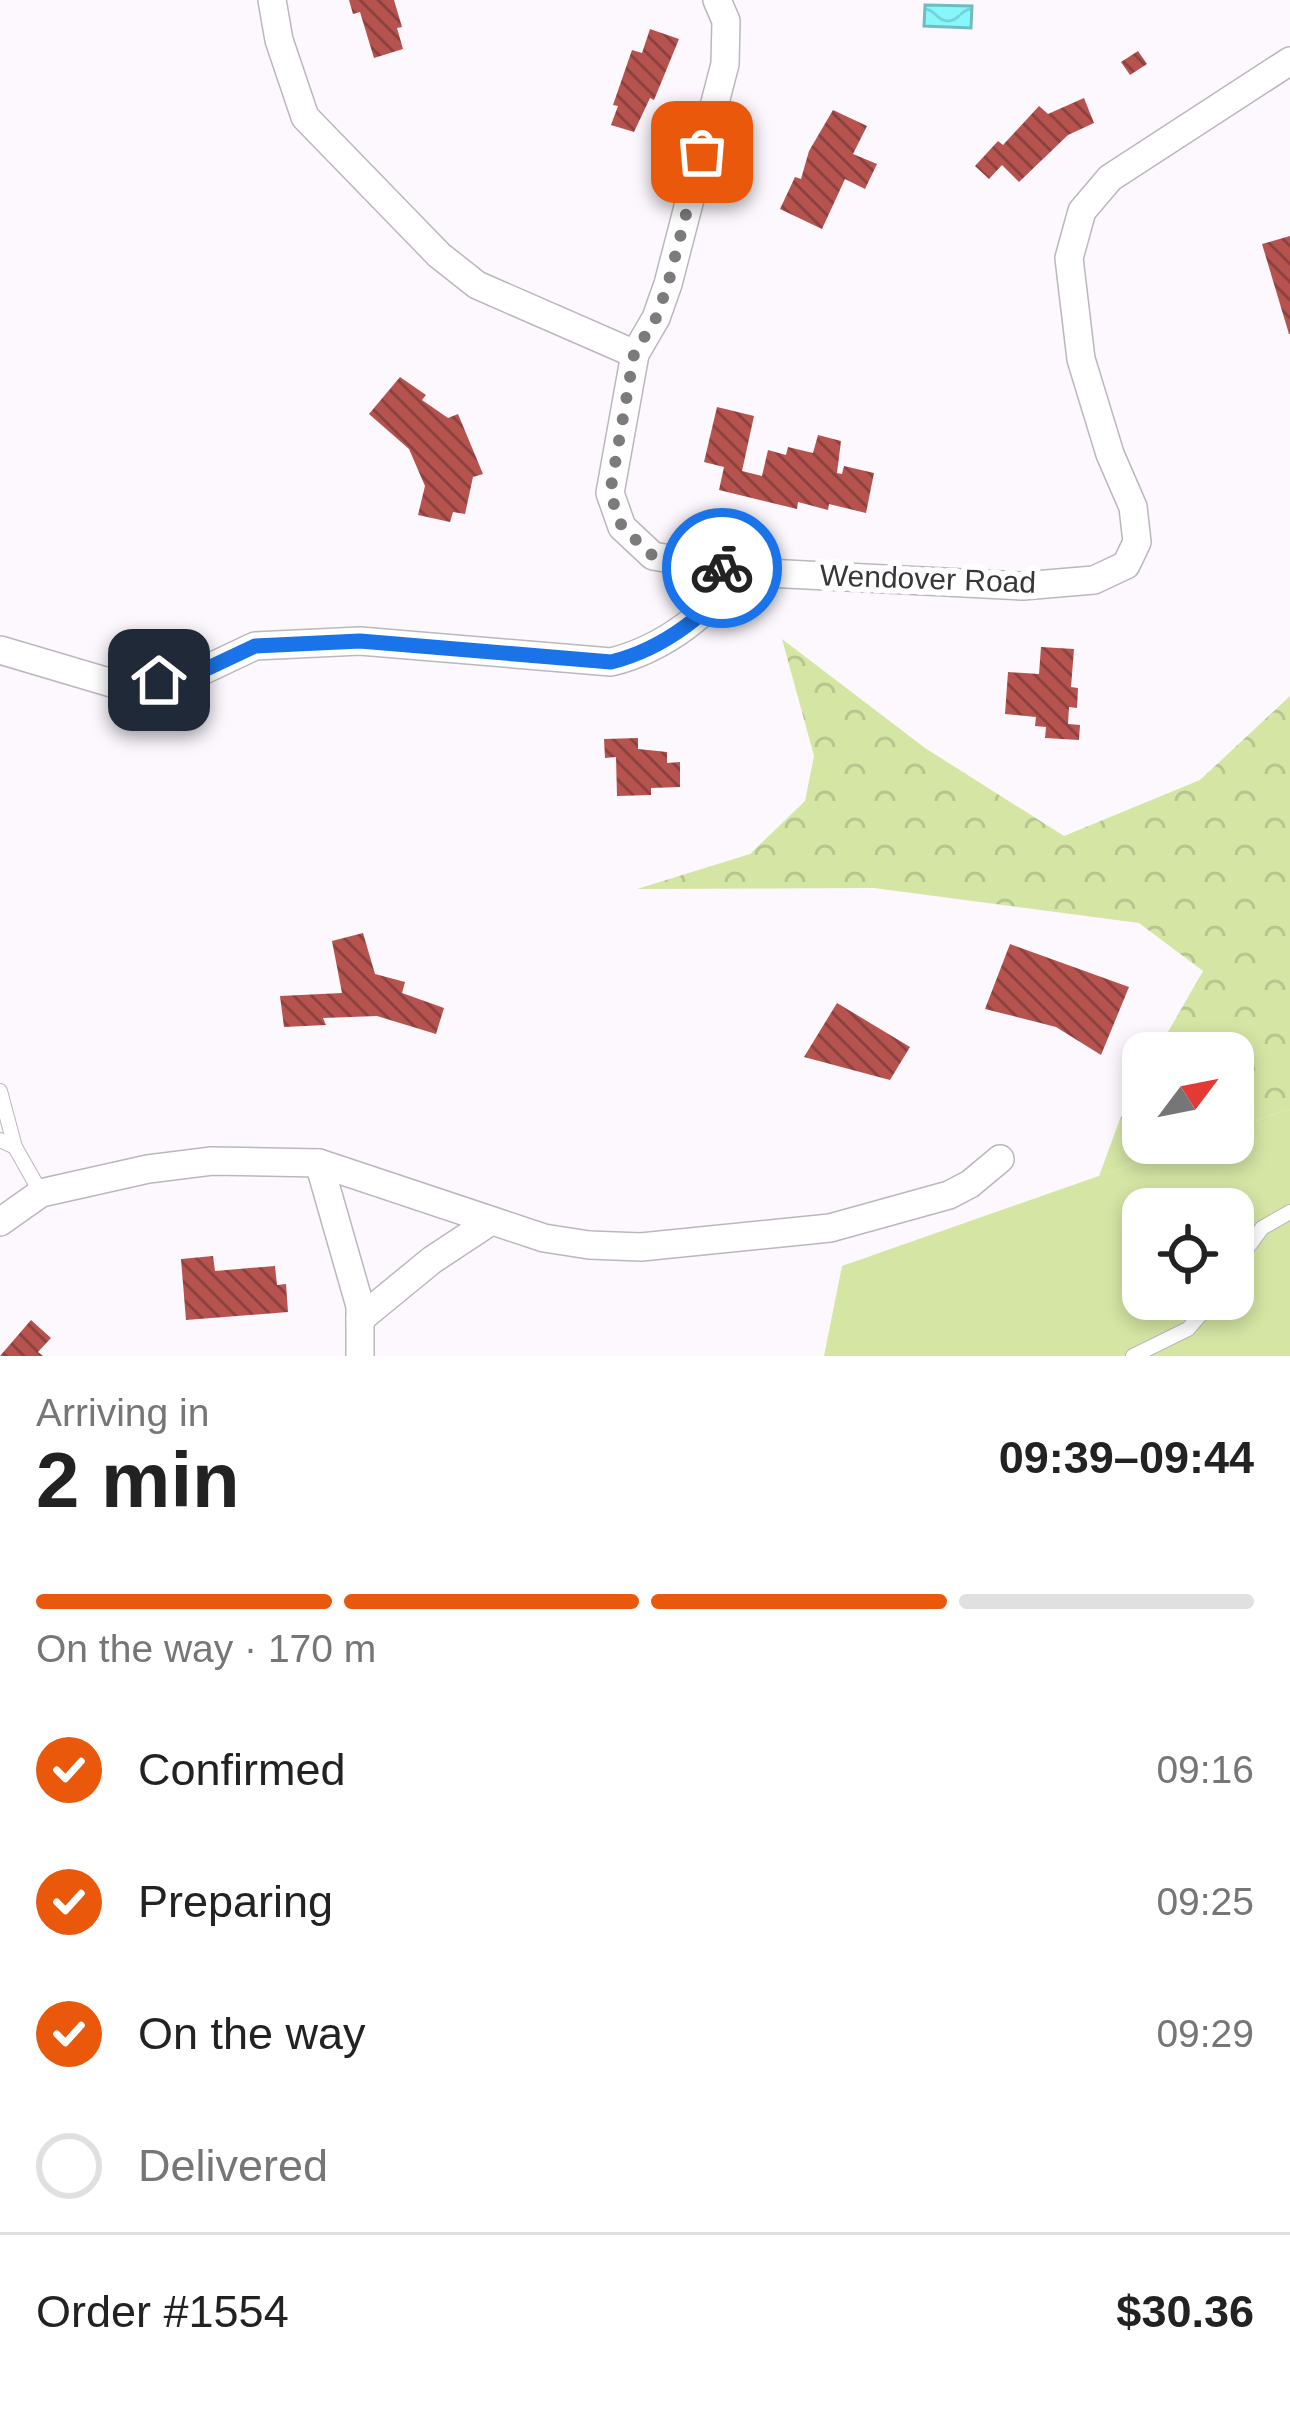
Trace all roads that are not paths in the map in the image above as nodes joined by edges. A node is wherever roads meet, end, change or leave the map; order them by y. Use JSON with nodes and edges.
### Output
{"nodes":[{"id":1,"x":272,"y":0,"type":"edge"},
{"id":2,"x":717,"y":0,"type":"edge"},
{"id":3,"x":1290,"y":61,"type":"edge"},
{"id":4,"x":634,"y":354,"type":"junction"},
{"id":5,"x":746,"y":572,"type":"junction"},
{"id":6,"x":0,"y":650,"type":"edge"},
{"id":7,"x":0,"y":1091,"type":"edge"},
{"id":8,"x":8,"y":1143,"type":"edge"},
{"id":9,"x":1000,"y":1159,"type":"dead end"},
{"id":10,"x":320,"y":1163,"type":"junction"},
{"id":11,"x":41,"y":1193,"type":"junction"},
{"id":12,"x":1290,"y":1212,"type":"edge"},
{"id":13,"x":491,"y":1221,"type":"junction"},
{"id":14,"x":0,"y":1222,"type":"edge"},
{"id":15,"x":1254,"y":1239,"type":"edge"},
{"id":16,"x":360,"y":1319,"type":"junction"},
{"id":17,"x":1196,"y":1320,"type":"edge"},
{"id":18,"x":360,"y":1356,"type":"edge"},
{"id":19,"x":1133,"y":1356,"type":"edge"}],
"edges":[{"from":1,"to":4,"type":"street"},
{"from":2,"to":4,"type":"street"},
{"from":3,"to":5,"type":"street","name":"Wendover Road"},
{"from":4,"to":5,"type":"street"},
{"from":5,"to":6,"type":"street"},
{"from":7,"to":8,"type":"lane"},
{"from":8,"to":11,"type":"lane"},
{"from":9,"to":13,"type":"street"},
{"from":10,"to":11,"type":"street"},
{"from":10,"to":13,"type":"street"},
{"from":10,"to":16,"type":"street"},
{"from":11,"to":14,"type":"street"},
{"from":12,"to":15,"type":"lane"},
{"from":13,"to":16,"type":"street"},
{"from":16,"to":18,"type":"street"},
{"from":17,"to":19,"type":"lane"}]}
